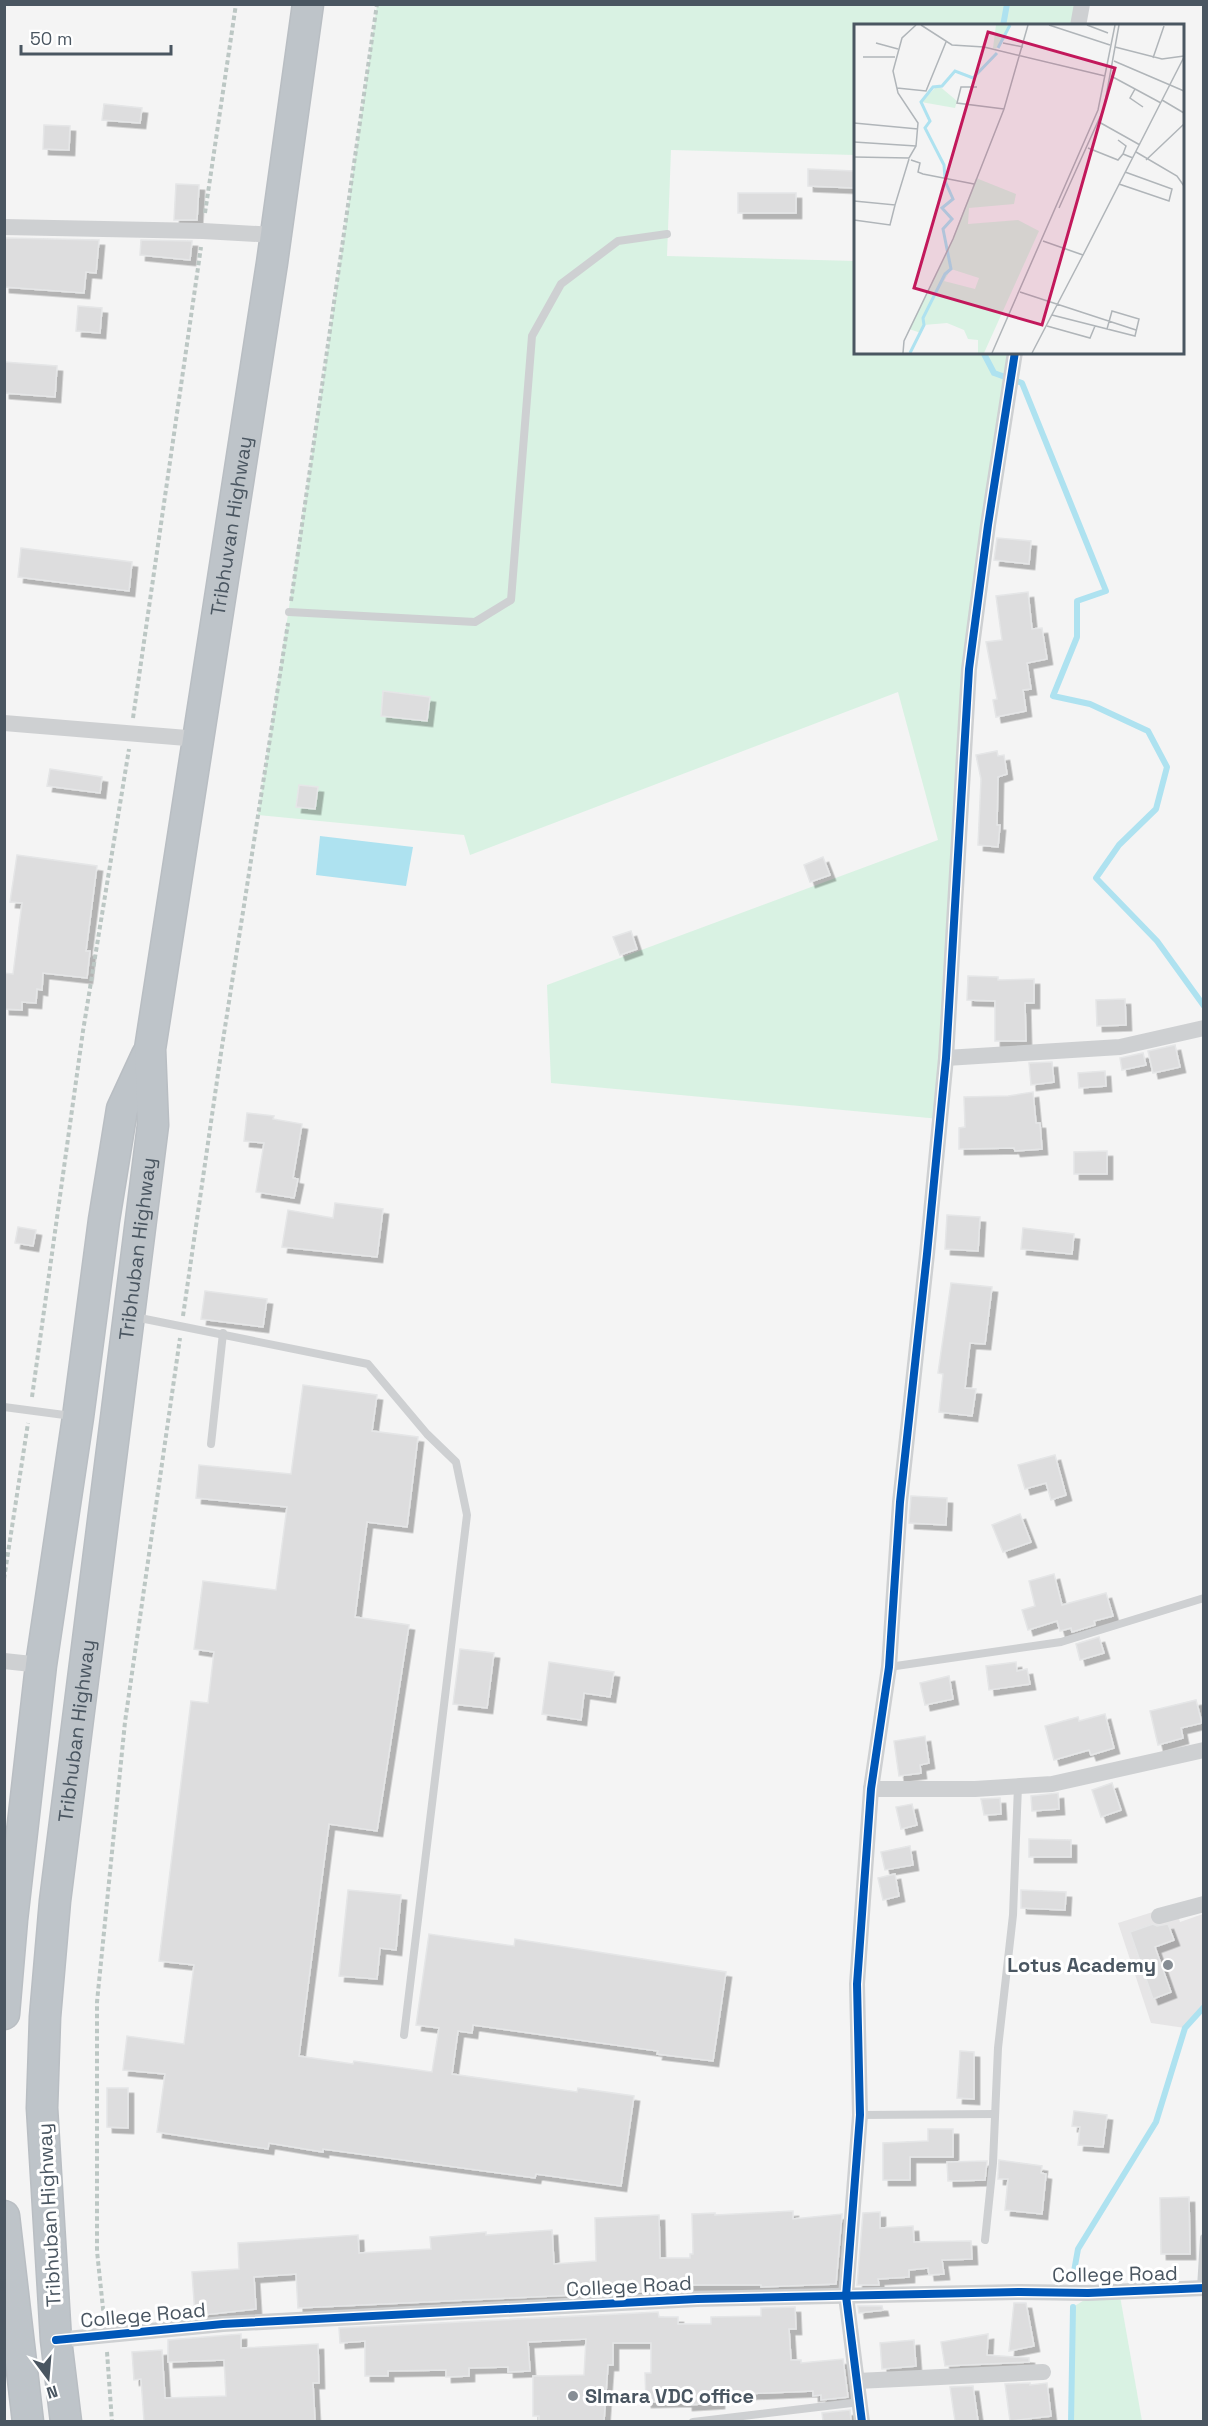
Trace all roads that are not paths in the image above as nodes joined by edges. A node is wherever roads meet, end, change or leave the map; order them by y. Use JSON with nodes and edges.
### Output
{"nodes":[{"id":1,"x":308,"y":4,"type":"edge"},
{"id":2,"x":1082,"y":4,"type":"edge"},
{"id":3,"x":1078,"y":24,"type":"edge"},
{"id":4,"x":4,"y":227,"type":"edge"},
{"id":5,"x":667,"y":234,"type":"dead end"},
{"id":6,"x":275,"y":236,"type":"junction"},
{"id":7,"x":1014,"y":358,"type":"edge"},
{"id":8,"x":289,"y":612,"type":"road end"},
{"id":9,"x":4,"y":723,"type":"edge"},
{"id":10,"x":199,"y":739,"type":"junction"},
{"id":11,"x":1203,"y":1028,"type":"edge"},
{"id":12,"x":150,"y":1049,"type":"junction"},
{"id":13,"x":946,"y":1058,"type":"junction"},
{"id":14,"x":128,"y":1315,"type":"junction"},
{"id":15,"x":223,"y":1333,"type":"junction"},
{"id":16,"x":4,"y":1407,"type":"edge"},
{"id":17,"x":78,"y":1417,"type":"junction"},
{"id":18,"x":211,"y":1444,"type":"dead end"},
{"id":19,"x":1203,"y":1598,"type":"edge"},
{"id":20,"x":4,"y":1661,"type":"edge"},
{"id":21,"x":41,"y":1665,"type":"junction"},
{"id":22,"x":889,"y":1667,"type":"junction"},
{"id":23,"x":1203,"y":1750,"type":"edge"},
{"id":24,"x":1018,"y":1786,"type":"junction"},
{"id":25,"x":871,"y":1789,"type":"junction"},
{"id":26,"x":1203,"y":1904,"type":"edge"},
{"id":27,"x":1159,"y":1916,"type":"dead end"},
{"id":28,"x":8,"y":1920,"type":"edge"},
{"id":29,"x":4,"y":2014,"type":"edge"},
{"id":30,"x":404,"y":2035,"type":"dead end"},
{"id":31,"x":995,"y":2114,"type":"junction"},
{"id":32,"x":860,"y":2115,"type":"junction"},
{"id":33,"x":4,"y":2216,"type":"edge"},
{"id":34,"x":1203,"y":2238,"type":"edge"},
{"id":35,"x":985,"y":2240,"type":"dead end"},
{"id":36,"x":1202,"y":2288,"type":"edge"},
{"id":37,"x":846,"y":2296,"type":"junction"},
{"id":38,"x":56,"y":2340,"type":"junction"},
{"id":39,"x":12,"y":2350,"type":"edge"},
{"id":40,"x":1043,"y":2372,"type":"dead end"},
{"id":41,"x":857,"y":2381,"type":"junction"},
{"id":42,"x":860,"y":2402,"type":"junction"},
{"id":43,"x":28,"y":2421,"type":"edge"},
{"id":44,"x":66,"y":2421,"type":"edge"},
{"id":45,"x":693,"y":2421,"type":"edge"},
{"id":46,"x":862,"y":2421,"type":"edge"}],
"edges":[{"from":1,"to":6,"type":"highway","name":"Tribhuvan Highway"},
{"from":2,"to":3,"type":"street"},
{"from":4,"to":6,"type":"street"},
{"from":5,"to":8,"type":"lane"},
{"from":6,"to":10,"type":"highway","name":"Tribhuvan Highway"},
{"from":7,"to":13,"type":"street"},
{"from":9,"to":10,"type":"street"},
{"from":10,"to":12,"type":"highway","name":"Tribhuvan Highway"},
{"from":11,"to":13,"type":"street"},
{"from":12,"to":14,"type":"highway","name":"Tribhuban Highway"},
{"from":12,"to":17,"type":"highway","name":"Tribhuban Highway"},
{"from":13,"to":22,"type":"street"},
{"from":14,"to":15,"type":"lane"},
{"from":14,"to":38,"type":"highway","name":"Tribhuban Highway"},
{"from":15,"to":18,"type":"lane"},
{"from":15,"to":30,"type":"lane"},
{"from":16,"to":17,"type":"lane"},
{"from":17,"to":21,"type":"highway","name":"Tribhuban Highway"},
{"from":19,"to":22,"type":"lane"},
{"from":20,"to":21,"type":"street"},
{"from":21,"to":28,"type":"highway","name":"Tribhuban Highway"},
{"from":22,"to":25,"type":"street"},
{"from":23,"to":24,"type":"street"},
{"from":24,"to":25,"type":"street"},
{"from":24,"to":31,"type":"lane"},
{"from":25,"to":32,"type":"street"},
{"from":26,"to":27,"type":"street"},
{"from":28,"to":29,"type":"highway","name":"Tribhuban Highway"},
{"from":31,"to":32,"type":"lane"},
{"from":31,"to":35,"type":"lane"},
{"from":32,"to":37,"type":"street"},
{"from":33,"to":39,"type":"highway","name":"Tribhuban Highway"},
{"from":34,"to":36,"type":"lane"},
{"from":36,"to":37,"type":"street","name":"College Road"},
{"from":37,"to":38,"type":"street","name":"College Road"},
{"from":37,"to":41,"type":"street"},
{"from":38,"to":44,"type":"highway","name":"Tribhuban Highway"},
{"from":39,"to":43,"type":"highway","name":"Tribhuban Highway"},
{"from":40,"to":41,"type":"street"},
{"from":41,"to":42,"type":"street"},
{"from":42,"to":45,"type":"lane"},
{"from":42,"to":46,"type":"street"}]}
